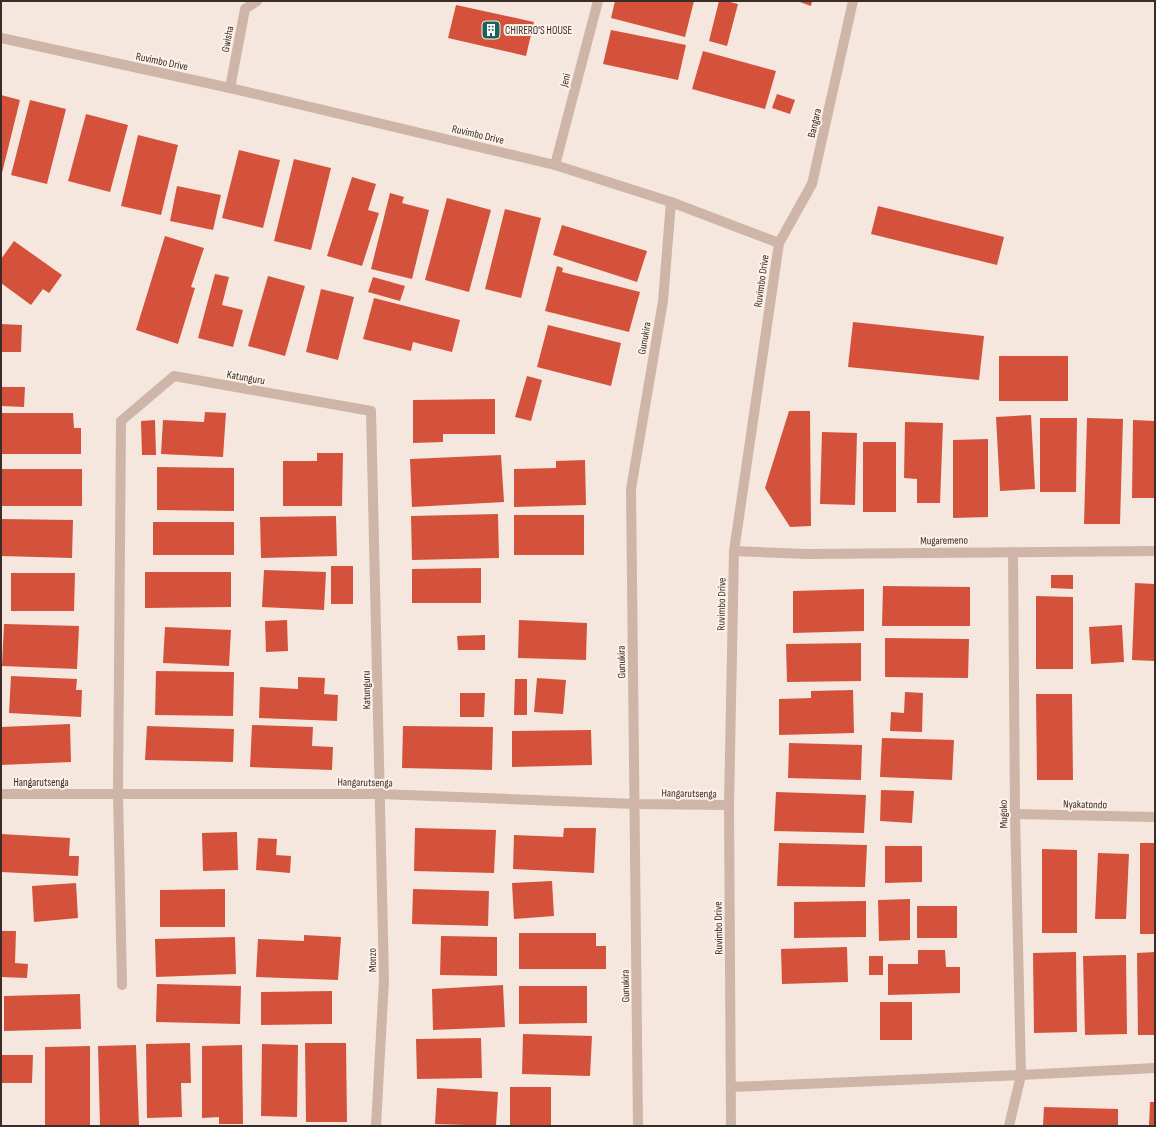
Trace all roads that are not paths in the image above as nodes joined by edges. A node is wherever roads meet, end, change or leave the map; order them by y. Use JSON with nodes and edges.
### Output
{"nodes":[{"id":1,"x":257,"y":1,"type":"edge"},
{"id":2,"x":598,"y":1,"type":"edge"},
{"id":3,"x":853,"y":1,"type":"edge"},
{"id":4,"x":1,"y":38,"type":"edge"},
{"id":5,"x":230,"y":88,"type":"junction"},
{"id":6,"x":555,"y":165,"type":"junction"},
{"id":7,"x":671,"y":202,"type":"junction"},
{"id":8,"x":779,"y":243,"type":"junction"},
{"id":9,"x":1155,"y":550,"type":"edge"},
{"id":10,"x":734,"y":551,"type":"junction"},
{"id":11,"x":1013,"y":552,"type":"junction"},
{"id":12,"x":118,"y":793,"type":"junction"},
{"id":13,"x":1,"y":794,"type":"edge"},
{"id":14,"x":380,"y":794,"type":"junction"},
{"id":15,"x":635,"y":804,"type":"junction"},
{"id":16,"x":729,"y":805,"type":"junction"},
{"id":17,"x":1015,"y":814,"type":"junction"},
{"id":18,"x":1155,"y":817,"type":"edge"},
{"id":19,"x":122,"y":985,"type":"dead end"},
{"id":20,"x":1155,"y":1068,"type":"edge"},
{"id":21,"x":1021,"y":1075,"type":"junction"},
{"id":22,"x":731,"y":1087,"type":"junction"},
{"id":23,"x":376,"y":1126,"type":"edge"},
{"id":24,"x":638,"y":1126,"type":"edge"},
{"id":25,"x":732,"y":1126,"type":"edge"},
{"id":26,"x":1009,"y":1126,"type":"edge"}],
"edges":[{"from":1,"to":5,"type":"street","name":"Gwisha"},
{"from":2,"to":6,"type":"street","name":"Jeni"},
{"from":3,"to":8,"type":"street","name":"Bangara"},
{"from":4,"to":5,"type":"street","name":"Ruvimbo Drive"},
{"from":5,"to":6,"type":"street","name":"Ruvimbo Drive"},
{"from":6,"to":7,"type":"street","name":"Ruvimbo Drive"},
{"from":7,"to":8,"type":"street","name":"Ruvimbo Drive"},
{"from":7,"to":15,"type":"street","name":"Gunukira"},
{"from":8,"to":10,"type":"street","name":"Ruvimbo Drive"},
{"from":9,"to":11,"type":"street","name":"Mugaremeno"},
{"from":10,"to":11,"type":"street","name":"Mugaremeno"},
{"from":10,"to":16,"type":"street","name":"Ruvimbo Drive"},
{"from":11,"to":17,"type":"street","name":"Mugoko"},
{"from":12,"to":13,"type":"street","name":"Hangarutsenga"},
{"from":12,"to":14,"type":"street","name":"Hangarutsenga"},
{"from":12,"to":14,"type":"street","name":"Katunguru"},
{"from":12,"to":19,"type":"street"},
{"from":14,"to":15,"type":"street","name":"Hangarutsenga"},
{"from":14,"to":23,"type":"street","name":"Monzo"},
{"from":15,"to":16,"type":"street","name":"Hangarutsenga"},
{"from":15,"to":24,"type":"street","name":"Gunukira"},
{"from":16,"to":22,"type":"street","name":"Ruvimbo Drive"},
{"from":17,"to":18,"type":"street","name":"Nyakatondo"},
{"from":17,"to":21,"type":"street","name":"Mugoko"},
{"from":20,"to":21,"type":"street"},
{"from":21,"to":22,"type":"street"},
{"from":21,"to":26,"type":"street","name":"Mugoko"},
{"from":22,"to":25,"type":"street","name":"Ruvimbo Drive"}]}
